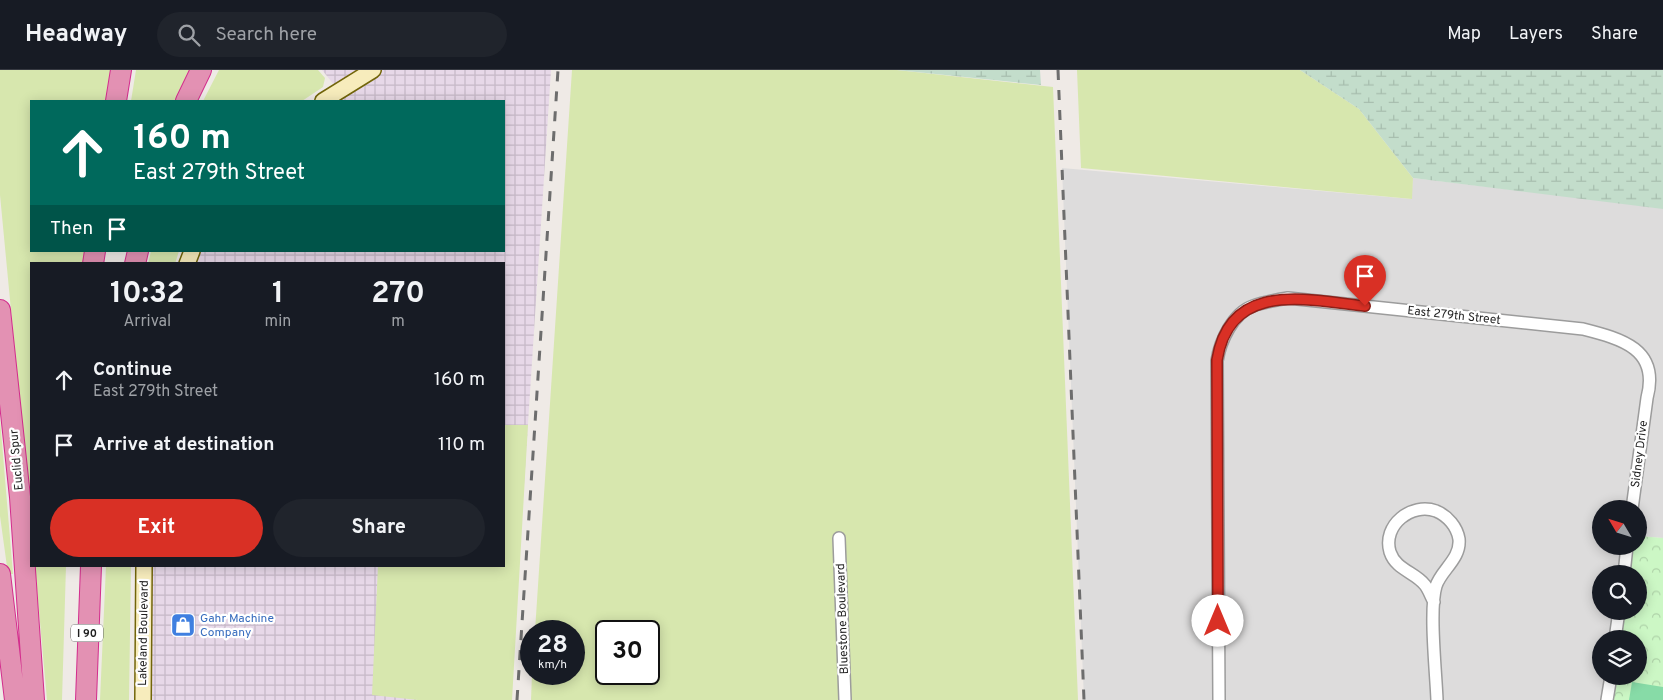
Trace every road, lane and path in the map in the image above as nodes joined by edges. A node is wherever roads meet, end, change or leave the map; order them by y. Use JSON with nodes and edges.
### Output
{"nodes":[{"id":1,"x":121,"y":70,"type":"edge"},
{"id":2,"x":201,"y":70,"type":"edge"},
{"id":3,"x":373,"y":70,"type":"edge"},
{"id":4,"x":116,"y":100,"type":"edge"},
{"id":5,"x":186,"y":100,"type":"edge"},
{"id":6,"x":325,"y":100,"type":"edge"},
{"id":7,"x":0,"y":310,"type":"edge"},
{"id":8,"x":1647,"y":398,"type":"joint"},
{"id":9,"x":1633,"y":500,"type":"edge"},
{"id":10,"x":839,"y":538,"type":"dead end"},
{"id":11,"x":78,"y":567,"type":"edge"},
{"id":12,"x":91,"y":567,"type":"edge"},
{"id":13,"x":144,"y":567,"type":"edge"},
{"id":14,"x":0,"y":574,"type":"edge"},
{"id":15,"x":1434,"y":602,"type":"junction"},
{"id":16,"x":1609,"y":685,"type":"edge"},
{"id":17,"x":15,"y":700,"type":"edge"},
{"id":18,"x":34,"y":700,"type":"edge"},
{"id":19,"x":74,"y":700,"type":"edge"},
{"id":20,"x":86,"y":700,"type":"edge"},
{"id":21,"x":143,"y":700,"type":"edge"},
{"id":22,"x":845,"y":700,"type":"edge"},
{"id":23,"x":1219,"y":700,"type":"edge"},
{"id":24,"x":1437,"y":700,"type":"edge"},
{"id":25,"x":1607,"y":700,"type":"edge"}],
"edges":[{"from":1,"to":4,"type":"highway"},
{"from":2,"to":5,"type":"highway"},
{"from":3,"to":6,"type":"street"},
{"from":7,"to":18,"type":"highway","name":"Euclid Spur"},
{"from":8,"to":9,"type":"street","name":"Sidney Drive"},
{"from":8,"to":23,"type":"street","name":"East 279th Street"},
{"from":10,"to":22,"type":"street","name":"Bluestone Boulevard"},
{"from":11,"to":19,"type":"highway"},
{"from":12,"to":20,"type":"highway","number":"I 90"},
{"from":13,"to":21,"type":"street","name":"Lakeland Boulevard"},
{"from":14,"to":17,"type":"highway"},
{"from":15,"to":15,"type":"street"},
{"from":15,"to":24,"type":"street"},
{"from":16,"to":25,"type":"street"}]}
